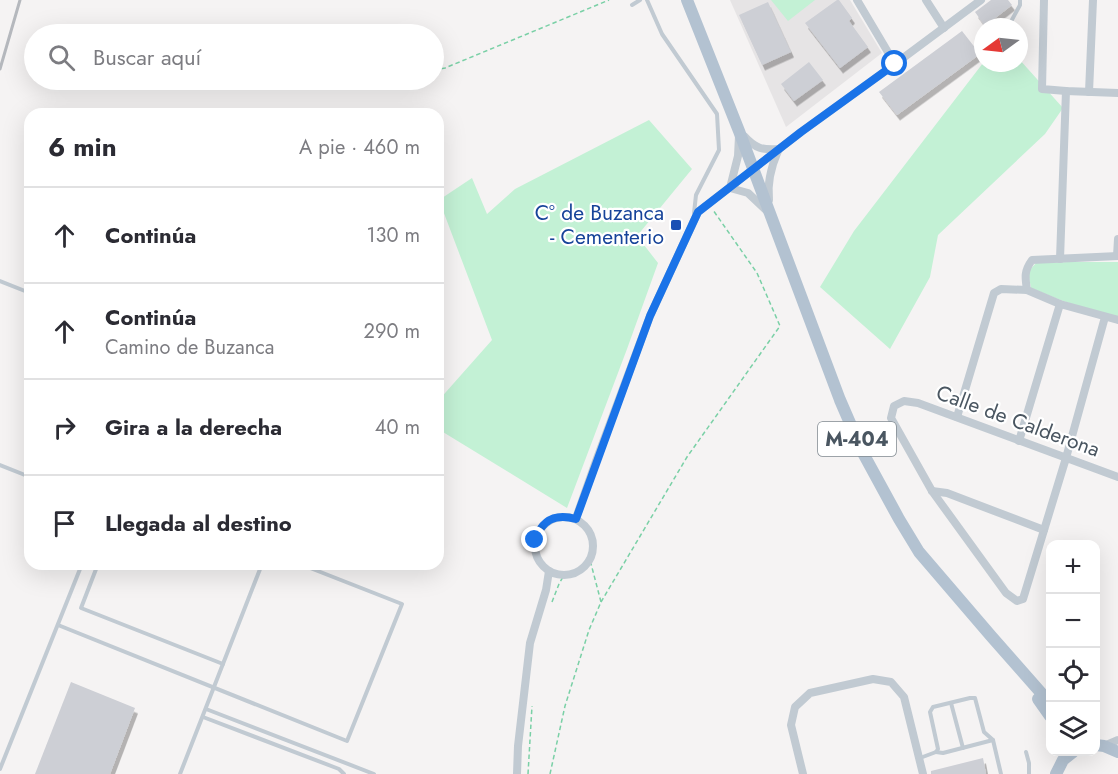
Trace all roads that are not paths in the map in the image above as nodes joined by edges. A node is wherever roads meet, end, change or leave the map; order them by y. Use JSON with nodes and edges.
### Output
{"nodes":[{"id":1,"x":640,"y":0,"type":"edge"},
{"id":2,"x":647,"y":0,"type":"edge"},
{"id":3,"x":687,"y":0,"type":"edge"},
{"id":4,"x":857,"y":0,"type":"edge"},
{"id":5,"x":926,"y":0,"type":"edge"},
{"id":6,"x":981,"y":0,"type":"edge"},
{"id":7,"x":1020,"y":0,"type":"edge"},
{"id":8,"x":1044,"y":0,"type":"edge"},
{"id":9,"x":1093,"y":0,"type":"edge"},
{"id":10,"x":632,"y":5,"type":"dead end"},
{"id":11,"x":1013,"y":18,"type":"edge"},
{"id":12,"x":944,"y":28,"type":"junction"},
{"id":13,"x":895,"y":64,"type":"junction"},
{"id":14,"x":1066,"y":91,"type":"junction"},
{"id":15,"x":1089,"y":92,"type":"junction"},
{"id":16,"x":1118,"y":93,"type":"edge"},
{"id":17,"x":739,"y":130,"type":"junction"},
{"id":18,"x":779,"y":149,"type":"junction"},
{"id":19,"x":754,"y":170,"type":"junction"},
{"id":20,"x":730,"y":188,"type":"junction"},
{"id":21,"x":771,"y":215,"type":"junction"},
{"id":22,"x":694,"y":220,"type":"junction"},
{"id":23,"x":1118,"y":239,"type":"edge"},
{"id":24,"x":1118,"y":256,"type":"edge"},
{"id":25,"x":1060,"y":259,"type":"junction"},
{"id":26,"x":0,"y":281,"type":"edge"},
{"id":27,"x":1028,"y":290,"type":"junction"},
{"id":28,"x":24,"y":291,"type":"edge"},
{"id":29,"x":1060,"y":304,"type":"junction"},
{"id":30,"x":1106,"y":316,"type":"junction"},
{"id":31,"x":1118,"y":320,"type":"edge"},
{"id":32,"x":957,"y":417,"type":"junction"},
{"id":33,"x":1019,"y":441,"type":"junction"},
{"id":34,"x":1066,"y":458,"type":"junction"},
{"id":35,"x":0,"y":465,"type":"edge"},
{"id":36,"x":24,"y":475,"type":"edge"},
{"id":37,"x":1117,"y":475,"type":"edge"},
{"id":38,"x":932,"y":491,"type":"junction"},
{"id":39,"x":576,"y":519,"type":"junction"},
{"id":40,"x":1044,"y":530,"type":"junction"},
{"id":41,"x":80,"y":570,"type":"edge"},
{"id":42,"x":97,"y":570,"type":"edge"},
{"id":43,"x":260,"y":570,"type":"edge"},
{"id":44,"x":315,"y":570,"type":"edge"},
{"id":45,"x":557,"y":574,"type":"junction"},
{"id":46,"x":58,"y":625,"type":"junction"},
{"id":47,"x":991,"y":636,"type":"junction"},
{"id":48,"x":223,"y":664,"type":"junction"},
{"id":49,"x":214,"y":688,"type":"junction"},
{"id":50,"x":1049,"y":702,"type":"edge"},
{"id":51,"x":951,"y":703,"type":"junction"},
{"id":52,"x":206,"y":709,"type":"junction"},
{"id":53,"x":1046,"y":711,"type":"edge"},
{"id":54,"x":202,"y":717,"type":"junction"},
{"id":55,"x":993,"y":740,"type":"junction"},
{"id":56,"x":1118,"y":740,"type":"edge"},
{"id":57,"x":1100,"y":744,"type":"edge"},
{"id":58,"x":1100,"y":746,"type":"edge"},
{"id":59,"x":963,"y":748,"type":"junction"},
{"id":60,"x":936,"y":752,"type":"junction"},
{"id":61,"x":1026,"y":752,"type":"dead end"},
{"id":62,"x":1118,"y":752,"type":"edge"},
{"id":63,"x":1062,"y":756,"type":"edge"},
{"id":64,"x":919,"y":758,"type":"junction"},
{"id":65,"x":0,"y":769,"type":"edge"},
{"id":66,"x":180,"y":774,"type":"edge"},
{"id":67,"x":344,"y":774,"type":"edge"},
{"id":68,"x":374,"y":774,"type":"edge"},
{"id":69,"x":517,"y":774,"type":"edge"},
{"id":70,"x":803,"y":774,"type":"edge"},
{"id":71,"x":923,"y":774,"type":"edge"},
{"id":72,"x":1001,"y":774,"type":"edge"},
{"id":73,"x":1029,"y":774,"type":"edge"},
{"id":74,"x":1056,"y":774,"type":"edge"}],
"edges":[{"from":1,"to":10,"type":"lane"},
{"from":2,"to":22,"type":"lane"},
{"from":3,"to":17,"type":"main road","number":"M-404"},
{"from":4,"to":13,"type":"street"},
{"from":5,"to":12,"type":"street"},
{"from":6,"to":12,"type":"street"},
{"from":7,"to":11,"type":"lane"},
{"from":8,"to":14,"type":"street"},
{"from":9,"to":15,"type":"street"},
{"from":12,"to":13,"type":"street"},
{"from":13,"to":18,"type":"street"},
{"from":14,"to":15,"type":"street"},
{"from":14,"to":25,"type":"street"},
{"from":15,"to":16,"type":"street"},
{"from":17,"to":18,"type":"street"},
{"from":17,"to":19,"type":"main road","number":"M-404"},
{"from":17,"to":20,"type":"street"},
{"from":18,"to":19,"type":"street"},
{"from":18,"to":21,"type":"street"},
{"from":19,"to":20,"type":"street"},
{"from":19,"to":21,"type":"main road","number":"M-404"},
{"from":20,"to":21,"type":"street"},
{"from":20,"to":22,"type":"street"},
{"from":21,"to":47,"type":"main road","number":"M-404"},
{"from":22,"to":39,"type":"street"},
{"from":23,"to":24,"type":"street"},
{"from":24,"to":25,"type":"street"},
{"from":25,"to":27,"type":"street"},
{"from":26,"to":28,"type":"lane"},
{"from":27,"to":29,"type":"street"},
{"from":27,"to":32,"type":"street"},
{"from":29,"to":30,"type":"street"},
{"from":29,"to":33,"type":"street"},
{"from":30,"to":31,"type":"street"},
{"from":30,"to":34,"type":"street"},
{"from":32,"to":33,"type":"street","name":"Calle de Calderona"},
{"from":32,"to":38,"type":"street","name":"Calle de Calderona"},
{"from":33,"to":34,"type":"street","name":"Calle de Calderona"},
{"from":34,"to":37,"type":"street","name":"Calle de Calderona"},
{"from":34,"to":40,"type":"street"},
{"from":35,"to":36,"type":"lane"},
{"from":38,"to":40,"type":"street"},
{"from":38,"to":40,"type":"street"},
{"from":39,"to":45,"type":"street"},
{"from":39,"to":45,"type":"street"},
{"from":41,"to":46,"type":"lane"},
{"from":42,"to":48,"type":"lane"},
{"from":43,"to":48,"type":"lane"},
{"from":44,"to":49,"type":"lane"},
{"from":45,"to":69,"type":"street"},
{"from":46,"to":49,"type":"lane"},
{"from":46,"to":65,"type":"lane"},
{"from":47,"to":50,"type":"main road","number":"M-404"},
{"from":47,"to":53,"type":"main road","number":"M-404"},
{"from":48,"to":49,"type":"lane"},
{"from":49,"to":52,"type":"lane"},
{"from":51,"to":55,"type":"lane"},
{"from":51,"to":59,"type":"lane"},
{"from":51,"to":60,"type":"lane"},
{"from":52,"to":54,"type":"lane"},
{"from":52,"to":68,"type":"lane"},
{"from":54,"to":66,"type":"lane"},
{"from":54,"to":67,"type":"lane"},
{"from":55,"to":59,"type":"lane"},
{"from":55,"to":72,"type":"lane"},
{"from":56,"to":57,"type":"street"},
{"from":58,"to":62,"type":"main road"},
{"from":59,"to":60,"type":"lane"},
{"from":60,"to":64,"type":"lane"},
{"from":61,"to":73,"type":"lane"},
{"from":63,"to":74,"type":"main road"},
{"from":64,"to":70,"type":"street"},
{"from":64,"to":71,"type":"street"}]}
